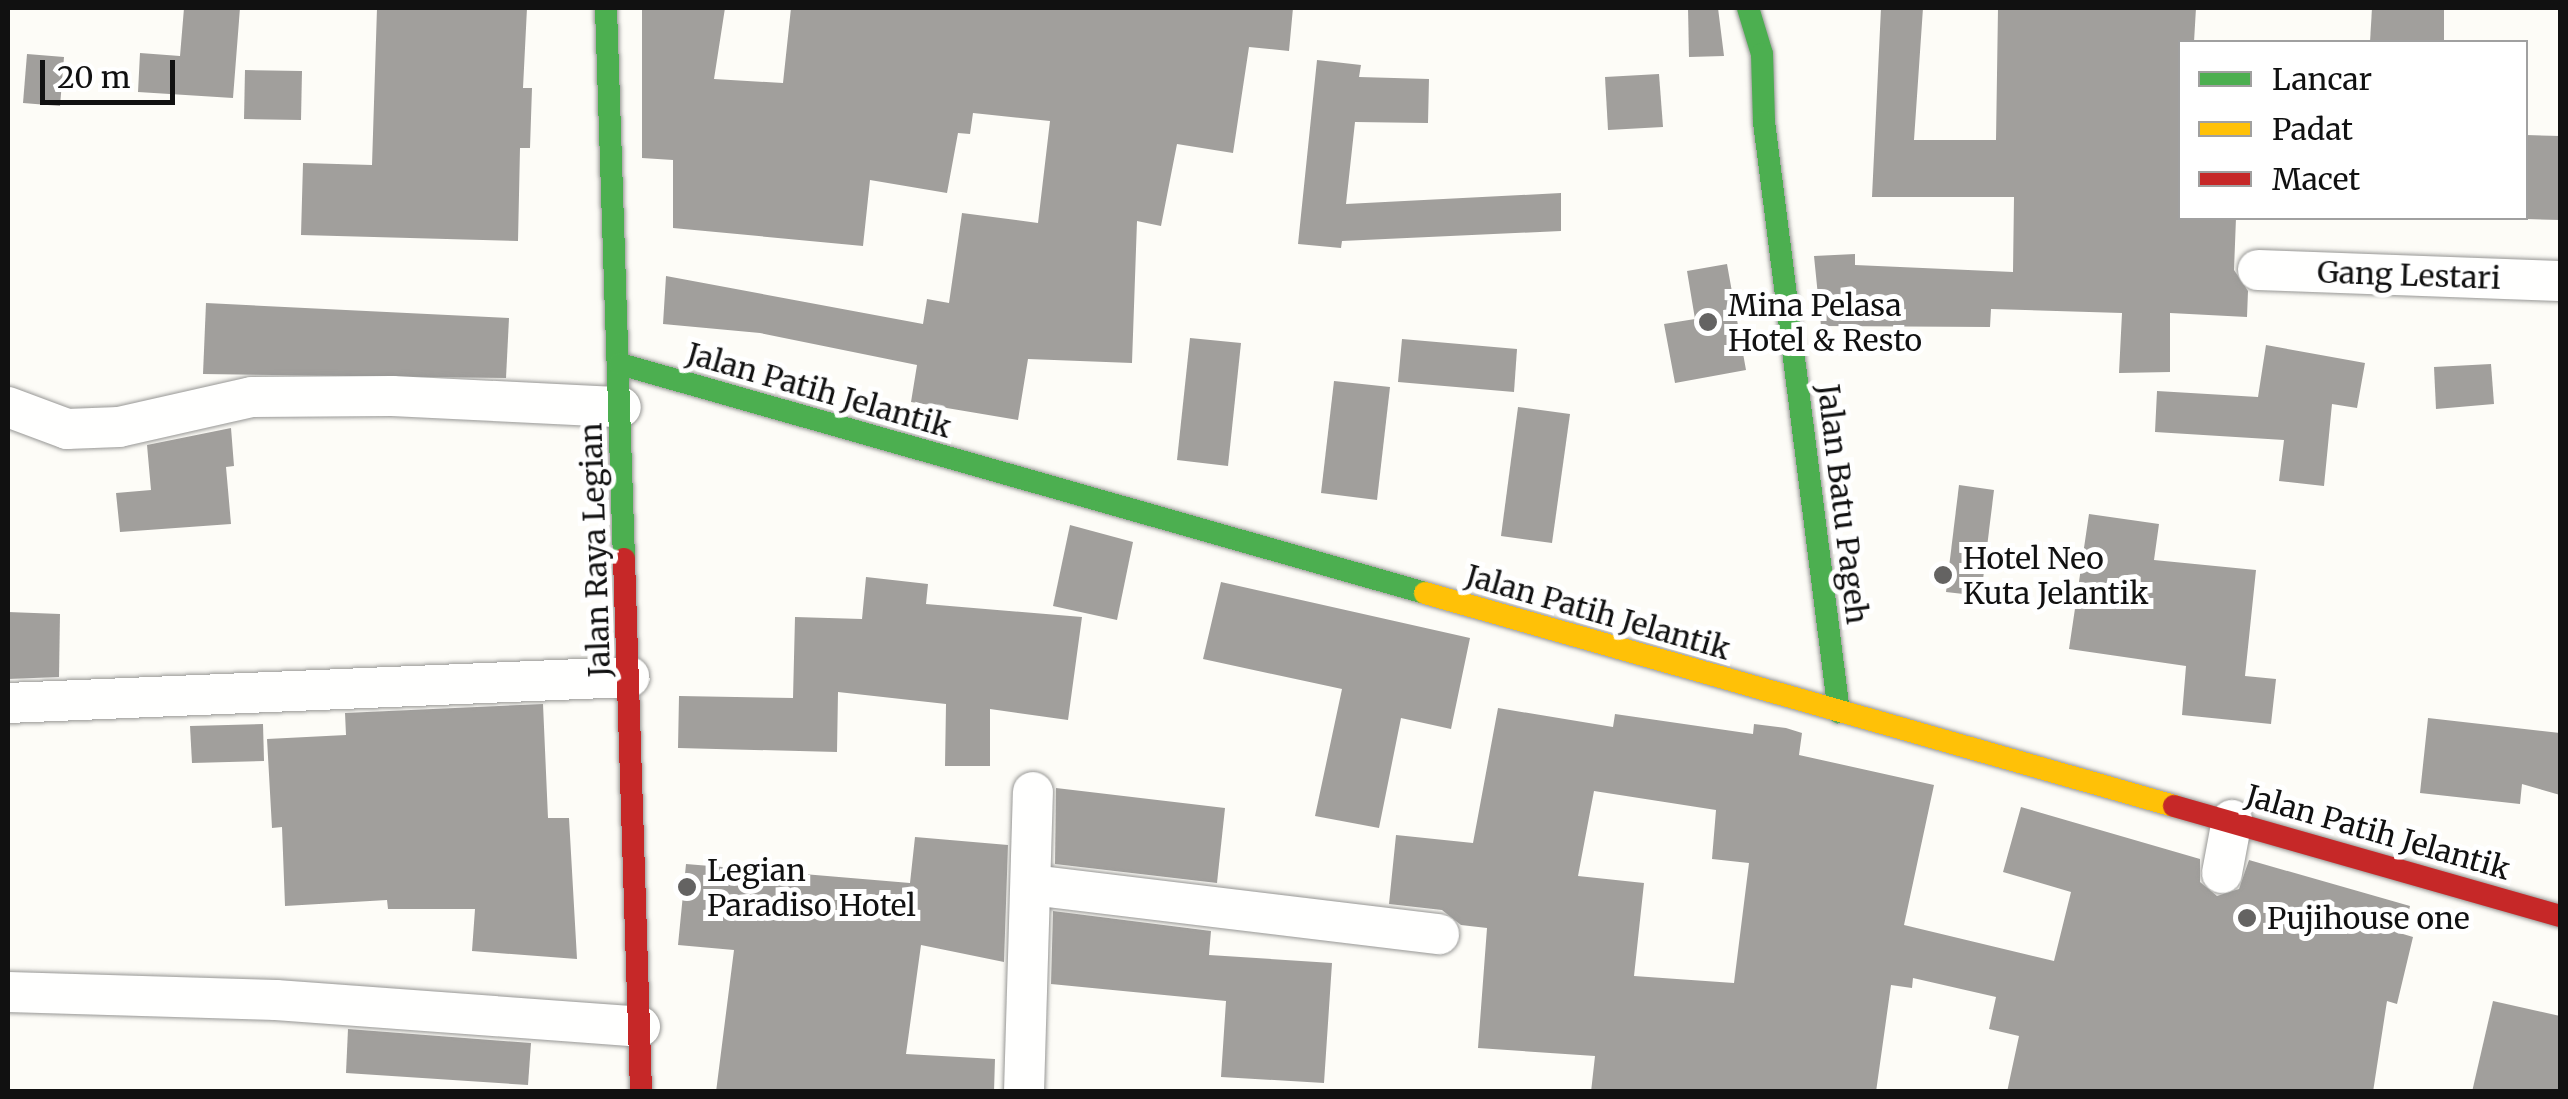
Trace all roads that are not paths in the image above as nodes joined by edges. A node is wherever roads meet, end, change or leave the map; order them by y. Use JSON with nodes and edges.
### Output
{"nodes":[{"id":1,"x":606,"y":8,"type":"edge"},
{"id":2,"x":1748,"y":8,"type":"edge"},
{"id":3,"x":2258,"y":270,"type":"dead end"},
{"id":4,"x":2560,"y":281,"type":"edge"},
{"id":5,"x":620,"y":364,"type":"junction"},
{"id":6,"x":8,"y":407,"type":"edge"},
{"id":7,"x":621,"y":407,"type":"junction"},
{"id":8,"x":628,"y":676,"type":"junction"},
{"id":9,"x":8,"y":704,"type":"edge"},
{"id":10,"x":1839,"y":712,"type":"junction"},
{"id":11,"x":1033,"y":792,"type":"dead end"},
{"id":12,"x":2232,"y":820,"type":"junction"},
{"id":13,"x":2222,"y":873,"type":"dead end"},
{"id":14,"x":1032,"y":885,"type":"junction"},
{"id":15,"x":2560,"y":916,"type":"edge"},
{"id":16,"x":1439,"y":934,"type":"dead end"},
{"id":17,"x":8,"y":992,"type":"edge"},
{"id":18,"x":640,"y":1027,"type":"junction"},
{"id":19,"x":642,"y":1092,"type":"edge"},
{"id":20,"x":1024,"y":1092,"type":"edge"}],
"edges":[{"from":1,"to":5,"type":"street","name":"Jalan Raya Legian"},
{"from":2,"to":10,"type":"street","name":"Jalan Batu Pageh"},
{"from":3,"to":4,"type":"street","name":"Gang Lestari"},
{"from":5,"to":7,"type":"street","name":"Jalan Raya Legian"},
{"from":5,"to":10,"type":"street","name":"Jalan Patih Jelantik"},
{"from":6,"to":7,"type":"street"},
{"from":7,"to":8,"type":"street","name":"Jalan Raya Legian"},
{"from":8,"to":9,"type":"street"},
{"from":8,"to":18,"type":"street","name":"Jalan Raya Legian"},
{"from":10,"to":12,"type":"street","name":"Jalan Patih Jelantik"},
{"from":11,"to":14,"type":"street"},
{"from":12,"to":13,"type":"street"},
{"from":12,"to":15,"type":"street","name":"Jalan Patih Jelantik"},
{"from":14,"to":16,"type":"street"},
{"from":14,"to":20,"type":"street"},
{"from":17,"to":18,"type":"street"},
{"from":18,"to":19,"type":"street","name":"Jalan Raya Legian"}]}
